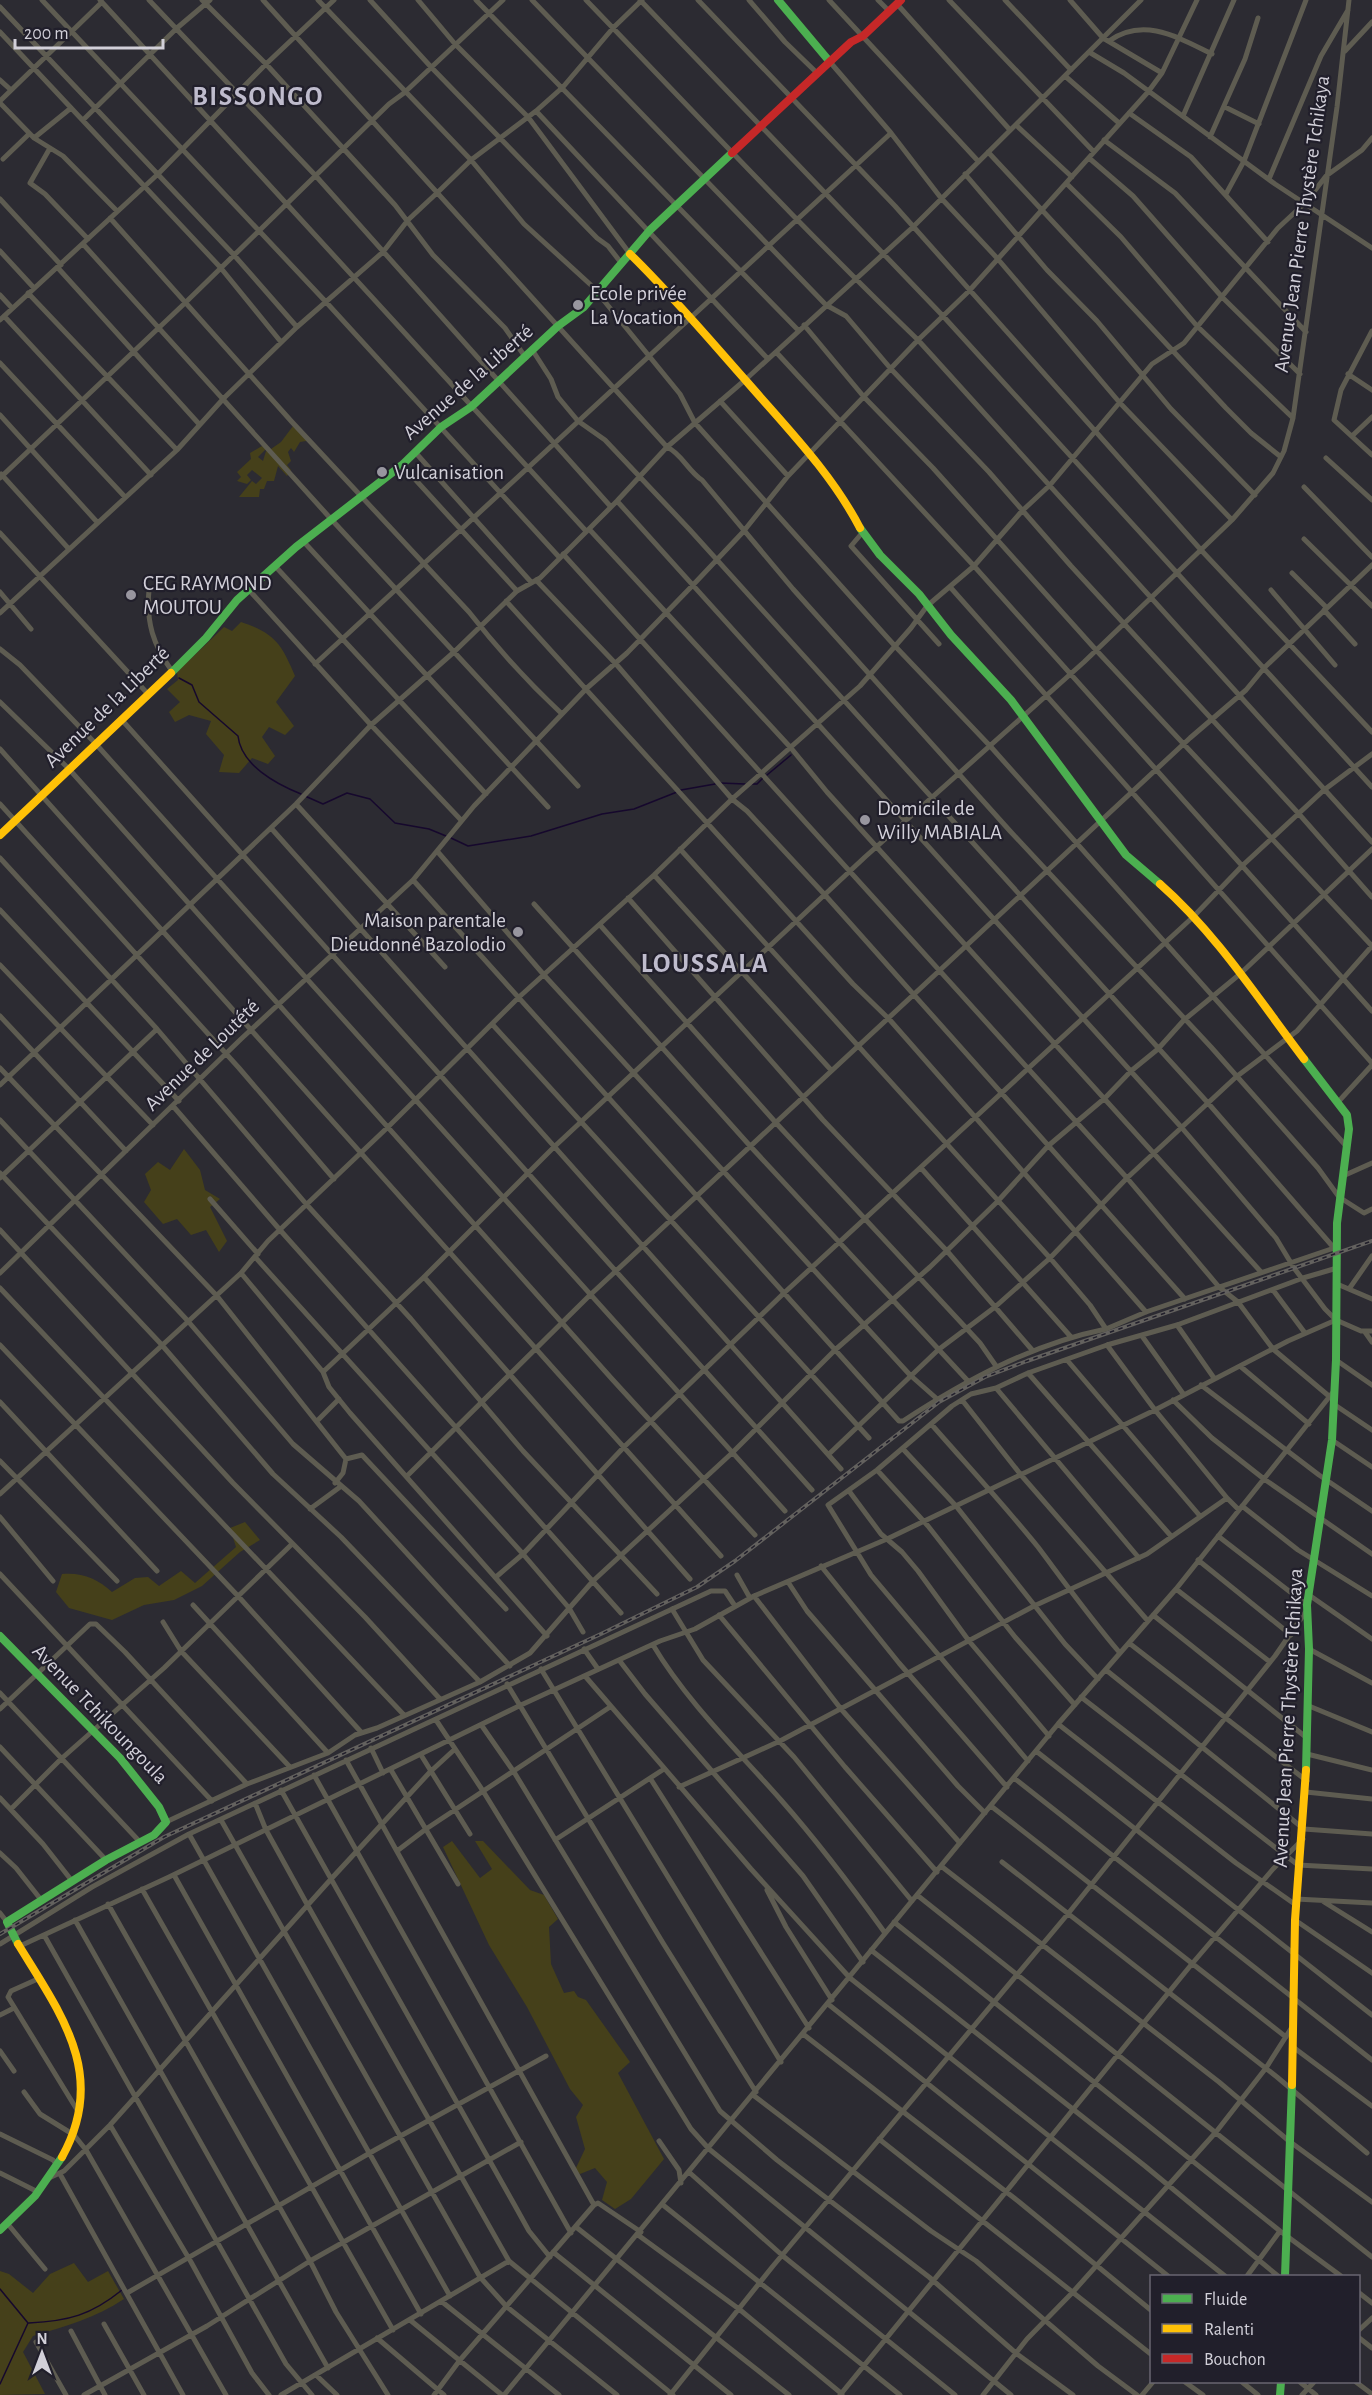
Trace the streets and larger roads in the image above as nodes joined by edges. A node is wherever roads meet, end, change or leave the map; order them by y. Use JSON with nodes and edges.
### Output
{"nodes":[{"id":1,"x":42,"y":0,"type":"edge"},
{"id":2,"x":149,"y":0,"type":"edge"},
{"id":3,"x":263,"y":0,"type":"edge"},
{"id":4,"x":318,"y":0,"type":"edge"},
{"id":5,"x":334,"y":0,"type":"edge"},
{"id":6,"x":370,"y":0,"type":"edge"},
{"id":7,"x":418,"y":0,"type":"edge"},
{"id":8,"x":476,"y":0,"type":"edge"},
{"id":9,"x":503,"y":0,"type":"edge"},
{"id":10,"x":532,"y":0,"type":"edge"},
{"id":11,"x":586,"y":0,"type":"edge"},
{"id":12,"x":641,"y":0,"type":"edge"},
{"id":13,"x":698,"y":0,"type":"edge"},
{"id":14,"x":749,"y":0,"type":"edge"},
{"id":15,"x":778,"y":0,"type":"edge"},
{"id":16,"x":829,"y":0,"type":"edge"},
{"id":17,"x":878,"y":0,"type":"edge"},
{"id":18,"x":949,"y":0,"type":"edge"},
{"id":19,"x":1005,"y":0,"type":"edge"},
{"id":20,"x":1070,"y":0,"type":"edge"},
{"id":21,"x":1129,"y":0,"type":"edge"},
{"id":22,"x":1141,"y":0,"type":"edge"},
{"id":23,"x":1197,"y":0,"type":"edge"},
{"id":24,"x":1234,"y":0,"type":"edge"},
{"id":25,"x":1306,"y":0,"type":"edge"},
{"id":26,"x":1349,"y":0,"type":"edge"},
{"id":27,"x":102,"y":1,"type":"edge"},
{"id":28,"x":206,"y":1,"type":"edge"},
{"id":29,"x":899,"y":2,"type":"edge"},
{"id":30,"x":1135,"y":6,"type":"junction"},
{"id":31,"x":0,"y":7,"type":"edge"},
{"id":32,"x":325,"y":8,"type":"junction"},
{"id":33,"x":1349,"y":10,"type":"junction"},
{"id":34,"x":889,"y":11,"type":"junction"},
{"id":35,"x":490,"y":13,"type":"junction"},
{"id":36,"x":1258,"y":18,"type":"dead end"},
{"id":37,"x":1372,"y":22,"type":"edge"},
{"id":38,"x":177,"y":28,"type":"junction"},
{"id":39,"x":613,"y":28,"type":"junction"},
{"id":40,"x":0,"y":32,"type":"edge"},
{"id":41,"x":72,"y":32,"type":"junction"},
{"id":42,"x":297,"y":35,"type":"junction"},
{"id":43,"x":863,"y":36,"type":"junction"},
{"id":44,"x":1179,"y":38,"type":"junction"},
{"id":45,"x":1106,"y":39,"type":"junction"},
{"id":46,"x":455,"y":44,"type":"junction"},
{"id":47,"x":1089,"y":52,"type":"junction"},
{"id":48,"x":1344,"y":52,"type":"junction"},
{"id":49,"x":1212,"y":54,"type":"junction"},
{"id":50,"x":45,"y":56,"type":"junction"},
{"id":51,"x":149,"y":57,"type":"junction"},
{"id":52,"x":588,"y":57,"type":"junction"},
{"id":53,"x":830,"y":62,"type":"junction"},
{"id":54,"x":266,"y":64,"type":"junction"},
{"id":55,"x":34,"y":67,"type":"junction"},
{"id":56,"x":431,"y":67,"type":"junction"},
{"id":57,"x":1071,"y":70,"type":"junction"},
{"id":58,"x":818,"y":73,"type":"junction"},
{"id":59,"x":1162,"y":73,"type":"junction"},
{"id":60,"x":1065,"y":76,"type":"junction"},
{"id":61,"x":0,"y":80,"type":"edge"},
{"id":62,"x":121,"y":84,"type":"junction"},
{"id":63,"x":562,"y":87,"type":"junction"},
{"id":64,"x":11,"y":90,"type":"junction"},
{"id":65,"x":1148,"y":92,"type":"junction"},
{"id":66,"x":404,"y":93,"type":"junction"},
{"id":67,"x":237,"y":94,"type":"junction"},
{"id":68,"x":791,"y":98,"type":"junction"},
{"id":69,"x":1042,"y":98,"type":"junction"},
{"id":70,"x":0,"y":102,"type":"edge"},
{"id":71,"x":1225,"y":107,"type":"junction"},
{"id":72,"x":71,"y":108,"type":"junction"},
{"id":73,"x":96,"y":109,"type":"junction"},
{"id":74,"x":536,"y":111,"type":"junction"},
{"id":75,"x":1129,"y":113,"type":"junction"},
{"id":76,"x":1183,"y":116,"type":"junction"},
{"id":77,"x":528,"y":117,"type":"junction"},
{"id":78,"x":83,"y":120,"type":"junction"},
{"id":79,"x":374,"y":120,"type":"junction"},
{"id":80,"x":209,"y":122,"type":"junction"},
{"id":81,"x":1119,"y":123,"type":"junction"},
{"id":82,"x":1259,"y":123,"type":"junction"},
{"id":83,"x":761,"y":125,"type":"junction"},
{"id":84,"x":1016,"y":125,"type":"junction"},
{"id":85,"x":1010,"y":130,"type":"junction"},
{"id":86,"x":891,"y":133,"type":"junction"},
{"id":87,"x":31,"y":136,"type":"junction"},
{"id":88,"x":1210,"y":137,"type":"junction"},
{"id":89,"x":500,"y":138,"type":"junction"},
{"id":90,"x":1372,"y":138,"type":"edge"},
{"id":91,"x":1104,"y":140,"type":"junction"},
{"id":92,"x":50,"y":148,"type":"junction"},
{"id":93,"x":183,"y":149,"type":"junction"},
{"id":94,"x":343,"y":149,"type":"junction"},
{"id":95,"x":988,"y":152,"type":"junction"},
{"id":96,"x":1094,"y":152,"type":"junction"},
{"id":97,"x":731,"y":154,"type":"junction"},
{"id":98,"x":1089,"y":158,"type":"junction"},
{"id":99,"x":3,"y":159,"type":"dead end"},
{"id":100,"x":471,"y":160,"type":"junction"},
{"id":101,"x":978,"y":161,"type":"junction"},
{"id":102,"x":1244,"y":161,"type":"junction"},
{"id":103,"x":855,"y":165,"type":"junction"},
{"id":104,"x":158,"y":174,"type":"junction"},
{"id":105,"x":965,"y":174,"type":"junction"},
{"id":106,"x":315,"y":175,"type":"junction"},
{"id":107,"x":1326,"y":176,"type":"junction"},
{"id":108,"x":1072,"y":177,"type":"junction"},
{"id":109,"x":703,"y":180,"type":"junction"},
{"id":110,"x":1269,"y":180,"type":"junction"},
{"id":111,"x":1066,"y":184,"type":"junction"},
{"id":112,"x":144,"y":186,"type":"junction"},
{"id":113,"x":438,"y":192,"type":"junction"},
{"id":114,"x":826,"y":193,"type":"junction"},
{"id":115,"x":1226,"y":194,"type":"junction"},
{"id":116,"x":941,"y":198,"type":"junction"},
{"id":117,"x":0,"y":200,"type":"edge"},
{"id":118,"x":1306,"y":202,"type":"junction"},
{"id":119,"x":286,"y":205,"type":"junction"},
{"id":120,"x":676,"y":205,"type":"junction"},
{"id":121,"x":117,"y":211,"type":"junction"},
{"id":122,"x":1042,"y":211,"type":"junction"},
{"id":123,"x":1323,"y":216,"type":"junction"},
{"id":124,"x":110,"y":218,"type":"junction"},
{"id":125,"x":798,"y":219,"type":"junction"},
{"id":126,"x":408,"y":220,"type":"junction"},
{"id":127,"x":913,"y":227,"type":"junction"},
{"id":128,"x":260,"y":230,"type":"junction"},
{"id":129,"x":650,"y":230,"type":"junction"},
{"id":130,"x":1018,"y":238,"type":"junction"},
{"id":131,"x":88,"y":239,"type":"junction"},
{"id":132,"x":1268,"y":242,"type":"junction"},
{"id":133,"x":83,"y":244,"type":"junction"},
{"id":134,"x":770,"y":246,"type":"junction"},
{"id":135,"x":1372,"y":248,"type":"edge"},
{"id":136,"x":0,"y":251,"type":"edge"},
{"id":137,"x":383,"y":252,"type":"junction"},
{"id":138,"x":630,"y":254,"type":"junction"},
{"id":139,"x":883,"y":254,"type":"junction"},
{"id":140,"x":234,"y":255,"type":"junction"},
{"id":141,"x":997,"y":258,"type":"junction"},
{"id":142,"x":622,"y":264,"type":"junction"},
{"id":143,"x":59,"y":267,"type":"junction"},
{"id":144,"x":220,"y":267,"type":"junction"},
{"id":145,"x":1247,"y":268,"type":"junction"},
{"id":146,"x":741,"y":272,"type":"junction"},
{"id":147,"x":354,"y":279,"type":"junction"},
{"id":148,"x":854,"y":279,"type":"junction"},
{"id":149,"x":34,"y":288,"type":"junction"},
{"id":150,"x":596,"y":291,"type":"junction"},
{"id":151,"x":969,"y":291,"type":"junction"},
{"id":152,"x":28,"y":293,"type":"junction"},
{"id":153,"x":0,"y":296,"type":"edge"},
{"id":154,"x":712,"y":297,"type":"junction"},
{"id":155,"x":1221,"y":297,"type":"junction"},
{"id":156,"x":326,"y":302,"type":"junction"},
{"id":157,"x":185,"y":303,"type":"junction"},
{"id":158,"x":826,"y":305,"type":"junction"},
{"id":159,"x":12,"y":308,"type":"junction"},
{"id":160,"x":943,"y":315,"type":"junction"},
{"id":161,"x":2,"y":318,"type":"edge"},
{"id":162,"x":692,"y":318,"type":"junction"},
{"id":163,"x":804,"y":325,"type":"junction"},
{"id":164,"x":159,"y":326,"type":"junction"},
{"id":165,"x":558,"y":326,"type":"junction"},
{"id":166,"x":1197,"y":326,"type":"junction"},
{"id":167,"x":297,"y":327,"type":"junction"},
{"id":168,"x":798,"y":330,"type":"junction"},
{"id":169,"x":1372,"y":331,"type":"edge"},
{"id":170,"x":1306,"y":332,"type":"junction"},
{"id":171,"x":918,"y":340,"type":"junction"},
{"id":172,"x":281,"y":342,"type":"junction"},
{"id":173,"x":533,"y":351,"type":"junction"},
{"id":174,"x":133,"y":352,"type":"junction"},
{"id":175,"x":776,"y":352,"type":"junction"},
{"id":176,"x":1174,"y":352,"type":"junction"},
{"id":177,"x":649,"y":357,"type":"junction"},
{"id":178,"x":526,"y":358,"type":"junction"},
{"id":179,"x":768,"y":359,"type":"junction"},
{"id":180,"x":0,"y":363,"type":"edge"},
{"id":181,"x":891,"y":369,"type":"junction"},
{"id":182,"x":249,"y":374,"type":"junction"},
{"id":183,"x":1300,"y":374,"type":"junction"},
{"id":184,"x":1348,"y":374,"type":"junction"},
{"id":185,"x":1142,"y":375,"type":"junction"},
{"id":186,"x":108,"y":376,"type":"junction"},
{"id":187,"x":745,"y":380,"type":"junction"},
{"id":188,"x":500,"y":382,"type":"junction"},
{"id":189,"x":614,"y":389,"type":"junction"},
{"id":190,"x":1372,"y":390,"type":"edge"},
{"id":191,"x":864,"y":397,"type":"junction"},
{"id":192,"x":224,"y":398,"type":"junction"},
{"id":193,"x":82,"y":400,"type":"junction"},
{"id":194,"x":720,"y":401,"type":"junction"},
{"id":195,"x":1120,"y":403,"type":"junction"},
{"id":196,"x":471,"y":407,"type":"junction"},
{"id":197,"x":0,"y":415,"type":"edge"},
{"id":198,"x":1372,"y":417,"type":"edge"},
{"id":199,"x":1293,"y":418,"type":"junction"},
{"id":200,"x":578,"y":421,"type":"junction"},
{"id":201,"x":841,"y":422,"type":"junction"},
{"id":202,"x":695,"y":423,"type":"junction"},
{"id":203,"x":57,"y":424,"type":"junction"},
{"id":204,"x":200,"y":424,"type":"junction"},
{"id":205,"x":441,"y":427,"type":"junction"},
{"id":206,"x":1096,"y":433,"type":"junction"},
{"id":207,"x":1352,"y":436,"type":"junction"},
{"id":208,"x":554,"y":444,"type":"junction"},
{"id":209,"x":667,"y":447,"type":"junction"},
{"id":210,"x":31,"y":450,"type":"junction"},
{"id":211,"x":177,"y":450,"type":"junction"},
{"id":212,"x":415,"y":452,"type":"junction"},
{"id":213,"x":1283,"y":454,"type":"junction"},
{"id":214,"x":810,"y":455,"type":"junction"},
{"id":215,"x":1372,"y":455,"type":"edge"},
{"id":216,"x":1073,"y":458,"type":"junction"},
{"id":217,"x":1326,"y":458,"type":"dead end"},
{"id":218,"x":402,"y":465,"type":"junction"},
{"id":219,"x":527,"y":467,"type":"junction"},
{"id":220,"x":151,"y":475,"type":"junction"},
{"id":221,"x":1,"y":476,"type":"edge"},
{"id":222,"x":788,"y":476,"type":"junction"},
{"id":223,"x":639,"y":477,"type":"junction"},
{"id":224,"x":1050,"y":485,"type":"junction"},
{"id":225,"x":1304,"y":487,"type":"dead end"},
{"id":226,"x":502,"y":493,"type":"junction"},
{"id":227,"x":1255,"y":495,"type":"junction"},
{"id":228,"x":125,"y":497,"type":"junction"},
{"id":229,"x":361,"y":497,"type":"junction"},
{"id":230,"x":1372,"y":500,"type":"edge"},
{"id":231,"x":617,"y":501,"type":"junction"},
{"id":232,"x":767,"y":502,"type":"junction"},
{"id":233,"x":611,"y":507,"type":"junction"},
{"id":234,"x":1022,"y":511,"type":"junction"},
{"id":235,"x":473,"y":516,"type":"junction"},
{"id":236,"x":331,"y":519,"type":"junction"},
{"id":237,"x":1232,"y":520,"type":"junction"},
{"id":238,"x":97,"y":522,"type":"junction"},
{"id":239,"x":459,"y":528,"type":"junction"},
{"id":240,"x":587,"y":530,"type":"junction"},
{"id":241,"x":743,"y":532,"type":"junction"},
{"id":242,"x":862,"y":532,"type":"junction"},
{"id":243,"x":0,"y":533,"type":"edge"},
{"id":244,"x":1304,"y":539,"type":"dead end"},
{"id":245,"x":998,"y":540,"type":"junction"},
{"id":246,"x":303,"y":541,"type":"junction"},
{"id":247,"x":68,"y":548,"type":"junction"},
{"id":248,"x":1201,"y":550,"type":"junction"},
{"id":249,"x":561,"y":556,"type":"junction"},
{"id":250,"x":1372,"y":556,"type":"edge"},
{"id":251,"x":717,"y":560,"type":"junction"},
{"id":252,"x":423,"y":563,"type":"junction"},
{"id":253,"x":1372,"y":565,"type":"edge"},
{"id":254,"x":275,"y":566,"type":"junction"},
{"id":255,"x":974,"y":566,"type":"junction"},
{"id":256,"x":1176,"y":573,"type":"junction"},
{"id":257,"x":1292,"y":573,"type":"dead end"},
{"id":258,"x":40,"y":575,"type":"junction"},
{"id":259,"x":534,"y":581,"type":"junction"},
{"id":260,"x":693,"y":585,"type":"junction"},
{"id":261,"x":1351,"y":585,"type":"junction"},
{"id":262,"x":397,"y":587,"type":"junction"},
{"id":263,"x":951,"y":588,"type":"junction"},
{"id":264,"x":148,"y":590,"type":"dead end"},
{"id":265,"x":249,"y":590,"type":"junction"},
{"id":266,"x":1271,"y":590,"type":"dead end"},
{"id":267,"x":517,"y":591,"type":"junction"},
{"id":268,"x":0,"y":592,"type":"edge"},
{"id":269,"x":1150,"y":598,"type":"junction"},
{"id":270,"x":506,"y":601,"type":"junction"},
{"id":271,"x":11,"y":603,"type":"junction"},
{"id":272,"x":927,"y":606,"type":"junction"},
{"id":273,"x":1372,"y":606,"type":"edge"},
{"id":274,"x":1325,"y":609,"type":"junction"},
{"id":275,"x":370,"y":611,"type":"junction"},
{"id":276,"x":0,"y":613,"type":"edge"},
{"id":277,"x":666,"y":614,"type":"junction"},
{"id":278,"x":916,"y":621,"type":"junction"},
{"id":279,"x":1123,"y":624,"type":"junction"},
{"id":280,"x":480,"y":628,"type":"junction"},
{"id":281,"x":1306,"y":628,"type":"junction"},
{"id":282,"x":31,"y":629,"type":"dead end"},
{"id":283,"x":342,"y":640,"type":"junction"},
{"id":284,"x":640,"y":640,"type":"junction"},
{"id":285,"x":939,"y":644,"type":"dead end"},
{"id":286,"x":1289,"y":644,"type":"junction"},
{"id":287,"x":1355,"y":644,"type":"dead end"},
{"id":288,"x":894,"y":645,"type":"junction"},
{"id":289,"x":0,"y":649,"type":"edge"},
{"id":290,"x":1096,"y":651,"type":"junction"},
{"id":291,"x":454,"y":652,"type":"junction"},
{"id":292,"x":315,"y":664,"type":"junction"},
{"id":293,"x":616,"y":664,"type":"junction"},
{"id":294,"x":1335,"y":665,"type":"dead end"},
{"id":295,"x":1265,"y":667,"type":"junction"},
{"id":296,"x":172,"y":671,"type":"junction"},
{"id":297,"x":1070,"y":673,"type":"junction"},
{"id":298,"x":426,"y":675,"type":"junction"},
{"id":299,"x":870,"y":675,"type":"junction"},
{"id":300,"x":587,"y":688,"type":"junction"},
{"id":301,"x":148,"y":694,"type":"junction"},
{"id":302,"x":1044,"y":695,"type":"junction"},
{"id":303,"x":1240,"y":695,"type":"junction"},
{"id":304,"x":400,"y":699,"type":"junction"},
{"id":305,"x":844,"y":700,"type":"junction"},
{"id":306,"x":0,"y":702,"type":"edge"},
{"id":307,"x":562,"y":714,"type":"junction"},
{"id":308,"x":1024,"y":717,"type":"junction"},
{"id":309,"x":121,"y":719,"type":"junction"},
{"id":310,"x":1211,"y":719,"type":"junction"},
{"id":311,"x":816,"y":723,"type":"junction"},
{"id":312,"x":371,"y":725,"type":"junction"},
{"id":313,"x":1372,"y":732,"type":"edge"},
{"id":314,"x":537,"y":740,"type":"junction"},
{"id":315,"x":95,"y":743,"type":"junction"},
{"id":316,"x":1184,"y":744,"type":"junction"},
{"id":317,"x":790,"y":747,"type":"junction"},
{"id":318,"x":990,"y":747,"type":"junction"},
{"id":319,"x":0,"y":749,"type":"edge"},
{"id":320,"x":1372,"y":754,"type":"edge"},
{"id":321,"x":1354,"y":767,"type":"junction"},
{"id":322,"x":512,"y":768,"type":"junction"},
{"id":323,"x":69,"y":769,"type":"junction"},
{"id":324,"x":1157,"y":771,"type":"junction"},
{"id":325,"x":762,"y":773,"type":"junction"},
{"id":326,"x":961,"y":774,"type":"junction"},
{"id":327,"x":578,"y":786,"type":"dead end"},
{"id":328,"x":1372,"y":787,"type":"edge"},
{"id":329,"x":1324,"y":790,"type":"junction"},
{"id":330,"x":486,"y":794,"type":"junction"},
{"id":331,"x":1132,"y":794,"type":"junction"},
{"id":332,"x":41,"y":796,"type":"junction"},
{"id":333,"x":732,"y":799,"type":"junction"},
{"id":334,"x":931,"y":800,"type":"junction"},
{"id":335,"x":0,"y":804,"type":"edge"},
{"id":336,"x":296,"y":804,"type":"junction"},
{"id":337,"x":548,"y":807,"type":"dead end"},
{"id":338,"x":1299,"y":814,"type":"junction"},
{"id":339,"x":461,"y":820,"type":"junction"},
{"id":340,"x":15,"y":821,"type":"junction"},
{"id":341,"x":1102,"y":821,"type":"junction"},
{"id":342,"x":709,"y":822,"type":"junction"},
{"id":343,"x":906,"y":822,"type":"junction"},
{"id":344,"x":271,"y":828,"type":"junction"},
{"id":345,"x":0,"y":836,"type":"edge"},
{"id":346,"x":1271,"y":839,"type":"junction"},
{"id":347,"x":1372,"y":842,"type":"edge"},
{"id":348,"x":878,"y":845,"type":"junction"},
{"id":349,"x":1076,"y":845,"type":"junction"},
{"id":350,"x":680,"y":849,"type":"junction"},
{"id":351,"x":1372,"y":849,"type":"edge"},
{"id":352,"x":437,"y":852,"type":"junction"},
{"id":353,"x":244,"y":854,"type":"junction"},
{"id":354,"x":0,"y":858,"type":"edge"},
{"id":355,"x":1243,"y":865,"type":"junction"},
{"id":356,"x":1047,"y":870,"type":"junction"},
{"id":357,"x":1348,"y":871,"type":"junction"},
{"id":358,"x":850,"y":872,"type":"junction"},
{"id":359,"x":654,"y":874,"type":"junction"},
{"id":360,"x":218,"y":879,"type":"junction"},
{"id":361,"x":413,"y":880,"type":"junction"},
{"id":362,"x":1220,"y":892,"type":"junction"},
{"id":363,"x":825,"y":895,"type":"junction"},
{"id":364,"x":1322,"y":896,"type":"junction"},
{"id":365,"x":1020,"y":897,"type":"junction"},
{"id":366,"x":1372,"y":897,"type":"edge"},
{"id":367,"x":628,"y":898,"type":"junction"},
{"id":368,"x":387,"y":903,"type":"junction"},
{"id":369,"x":190,"y":904,"type":"junction"},
{"id":370,"x":534,"y":904,"type":"dead end"},
{"id":371,"x":0,"y":910,"type":"edge"},
{"id":372,"x":1193,"y":917,"type":"junction"},
{"id":373,"x":994,"y":920,"type":"junction"},
{"id":374,"x":798,"y":922,"type":"junction"},
{"id":375,"x":1293,"y":922,"type":"junction"},
{"id":376,"x":600,"y":925,"type":"junction"},
{"id":377,"x":361,"y":929,"type":"junction"},
{"id":378,"x":162,"y":930,"type":"junction"},
{"id":379,"x":1164,"y":944,"type":"junction"},
{"id":380,"x":967,"y":946,"type":"junction"},
{"id":381,"x":1268,"y":946,"type":"junction"},
{"id":382,"x":1372,"y":946,"type":"edge"},
{"id":383,"x":574,"y":948,"type":"junction"},
{"id":384,"x":770,"y":949,"type":"junction"},
{"id":385,"x":136,"y":955,"type":"junction"},
{"id":386,"x":332,"y":955,"type":"junction"},
{"id":387,"x":0,"y":965,"type":"edge"},
{"id":388,"x":445,"y":967,"type":"dead end"},
{"id":389,"x":1137,"y":968,"type":"junction"},
{"id":390,"x":744,"y":972,"type":"junction"},
{"id":391,"x":940,"y":972,"type":"junction"},
{"id":392,"x":1240,"y":974,"type":"junction"},
{"id":393,"x":544,"y":975,"type":"junction"},
{"id":394,"x":1342,"y":978,"type":"junction"},
{"id":395,"x":110,"y":979,"type":"junction"},
{"id":396,"x":306,"y":979,"type":"junction"},
{"id":397,"x":1109,"y":995,"type":"junction"},
{"id":398,"x":915,"y":996,"type":"junction"},
{"id":399,"x":1212,"y":996,"type":"junction"},
{"id":400,"x":717,"y":997,"type":"junction"},
{"id":401,"x":518,"y":998,"type":"junction"},
{"id":402,"x":85,"y":1003,"type":"junction"},
{"id":403,"x":279,"y":1004,"type":"junction"},
{"id":404,"x":1319,"y":1007,"type":"junction"},
{"id":405,"x":1372,"y":1011,"type":"edge"},
{"id":406,"x":0,"y":1016,"type":"edge"},
{"id":407,"x":889,"y":1019,"type":"junction"},
{"id":408,"x":1084,"y":1019,"type":"junction"},
{"id":409,"x":1184,"y":1020,"type":"junction"},
{"id":410,"x":689,"y":1023,"type":"junction"},
{"id":411,"x":492,"y":1024,"type":"junction"},
{"id":412,"x":60,"y":1028,"type":"junction"},
{"id":413,"x":157,"y":1029,"type":"junction"},
{"id":414,"x":251,"y":1029,"type":"junction"},
{"id":415,"x":1289,"y":1038,"type":"junction"},
{"id":416,"x":1055,"y":1042,"type":"junction"},
{"id":417,"x":859,"y":1045,"type":"junction"},
{"id":418,"x":664,"y":1047,"type":"junction"},
{"id":419,"x":1158,"y":1049,"type":"junction"},
{"id":420,"x":467,"y":1050,"type":"junction"},
{"id":421,"x":34,"y":1052,"type":"junction"},
{"id":422,"x":132,"y":1053,"type":"junction"},
{"id":423,"x":226,"y":1053,"type":"junction"},
{"id":424,"x":1265,"y":1054,"type":"junction"},
{"id":425,"x":1372,"y":1064,"type":"edge"},
{"id":426,"x":0,"y":1068,"type":"edge"},
{"id":427,"x":1027,"y":1069,"type":"junction"},
{"id":428,"x":831,"y":1070,"type":"junction"},
{"id":429,"x":1131,"y":1071,"type":"junction"},
{"id":430,"x":636,"y":1073,"type":"junction"},
{"id":431,"x":440,"y":1076,"type":"junction"},
{"id":432,"x":9,"y":1077,"type":"junction"},
{"id":433,"x":107,"y":1077,"type":"junction"},
{"id":434,"x":1236,"y":1077,"type":"junction"},
{"id":435,"x":201,"y":1080,"type":"junction"},
{"id":436,"x":0,"y":1085,"type":"edge"},
{"id":437,"x":1001,"y":1092,"type":"junction"},
{"id":438,"x":804,"y":1097,"type":"junction"},
{"id":439,"x":1106,"y":1098,"type":"junction"},
{"id":440,"x":416,"y":1099,"type":"junction"},
{"id":441,"x":608,"y":1099,"type":"junction"},
{"id":442,"x":81,"y":1101,"type":"junction"},
{"id":443,"x":179,"y":1101,"type":"junction"},
{"id":444,"x":1339,"y":1101,"type":"junction"},
{"id":445,"x":1208,"y":1103,"type":"junction"},
{"id":446,"x":173,"y":1106,"type":"junction"},
{"id":447,"x":975,"y":1119,"type":"junction"},
{"id":448,"x":0,"y":1120,"type":"edge"},
{"id":449,"x":583,"y":1123,"type":"junction"},
{"id":450,"x":1076,"y":1123,"type":"junction"},
{"id":451,"x":777,"y":1124,"type":"junction"},
{"id":452,"x":153,"y":1125,"type":"junction"},
{"id":453,"x":55,"y":1126,"type":"junction"},
{"id":454,"x":388,"y":1127,"type":"junction"},
{"id":455,"x":1182,"y":1128,"type":"junction"},
{"id":456,"x":947,"y":1144,"type":"junction"},
{"id":457,"x":1048,"y":1146,"type":"junction"},
{"id":458,"x":751,"y":1147,"type":"junction"},
{"id":459,"x":1347,"y":1147,"type":"junction"},
{"id":460,"x":554,"y":1148,"type":"junction"},
{"id":461,"x":126,"y":1150,"type":"junction"},
{"id":462,"x":29,"y":1151,"type":"junction"},
{"id":463,"x":361,"y":1152,"type":"junction"},
{"id":464,"x":1154,"y":1154,"type":"junction"},
{"id":465,"x":1372,"y":1163,"type":"edge"},
{"id":466,"x":921,"y":1168,"type":"junction"},
{"id":467,"x":724,"y":1172,"type":"junction"},
{"id":468,"x":528,"y":1174,"type":"junction"},
{"id":469,"x":101,"y":1175,"type":"junction"},
{"id":470,"x":1023,"y":1175,"type":"junction"},
{"id":471,"x":1,"y":1176,"type":"edge"},
{"id":472,"x":1343,"y":1176,"type":"junction"},
{"id":473,"x":1126,"y":1178,"type":"junction"},
{"id":474,"x":334,"y":1179,"type":"junction"},
{"id":475,"x":893,"y":1194,"type":"junction"},
{"id":476,"x":1340,"y":1197,"type":"junction"},
{"id":477,"x":695,"y":1198,"type":"junction"},
{"id":478,"x":210,"y":1199,"type":"dead end"},
{"id":479,"x":502,"y":1199,"type":"junction"},
{"id":480,"x":76,"y":1201,"type":"junction"},
{"id":481,"x":997,"y":1202,"type":"junction"},
{"id":482,"x":307,"y":1205,"type":"junction"},
{"id":483,"x":1101,"y":1205,"type":"junction"},
{"id":484,"x":1372,"y":1209,"type":"edge"},
{"id":485,"x":865,"y":1219,"type":"junction"},
{"id":486,"x":671,"y":1220,"type":"junction"},
{"id":487,"x":476,"y":1225,"type":"junction"},
{"id":488,"x":50,"y":1226,"type":"junction"},
{"id":489,"x":972,"y":1226,"type":"junction"},
{"id":490,"x":0,"y":1230,"type":"edge"},
{"id":491,"x":280,"y":1230,"type":"junction"},
{"id":492,"x":1076,"y":1230,"type":"junction"},
{"id":493,"x":840,"y":1243,"type":"junction"},
{"id":494,"x":643,"y":1246,"type":"junction"},
{"id":495,"x":1335,"y":1248,"type":"junction"},
{"id":496,"x":449,"y":1251,"type":"junction"},
{"id":497,"x":947,"y":1251,"type":"junction"},
{"id":498,"x":21,"y":1253,"type":"junction"},
{"id":499,"x":256,"y":1255,"type":"junction"},
{"id":500,"x":1050,"y":1258,"type":"junction"},
{"id":501,"x":1371,"y":1259,"type":"edge"},
{"id":502,"x":1290,"y":1264,"type":"junction"},
{"id":503,"x":812,"y":1268,"type":"junction"},
{"id":504,"x":1337,"y":1268,"type":"junction"},
{"id":505,"x":616,"y":1272,"type":"junction"},
{"id":506,"x":1261,"y":1272,"type":"junction"},
{"id":507,"x":0,"y":1273,"type":"edge"},
{"id":508,"x":241,"y":1273,"type":"junction"},
{"id":509,"x":424,"y":1277,"type":"junction"},
{"id":510,"x":918,"y":1278,"type":"junction"},
{"id":511,"x":1303,"y":1278,"type":"junction"},
{"id":512,"x":1023,"y":1281,"type":"junction"},
{"id":513,"x":1337,"y":1284,"type":"junction"},
{"id":514,"x":1219,"y":1287,"type":"junction"},
{"id":515,"x":0,"y":1288,"type":"edge"},
{"id":516,"x":1349,"y":1289,"type":"junction"},
{"id":517,"x":1273,"y":1290,"type":"junction"},
{"id":518,"x":784,"y":1293,"type":"junction"},
{"id":519,"x":217,"y":1296,"type":"junction"},
{"id":520,"x":589,"y":1296,"type":"junction"},
{"id":521,"x":891,"y":1299,"type":"junction"},
{"id":522,"x":1185,"y":1299,"type":"junction"},
{"id":523,"x":1372,"y":1299,"type":"edge"},
{"id":524,"x":1238,"y":1302,"type":"junction"},
{"id":525,"x":395,"y":1304,"type":"junction"},
{"id":526,"x":995,"y":1307,"type":"junction"},
{"id":527,"x":1146,"y":1312,"type":"junction"},
{"id":528,"x":187,"y":1320,"type":"junction"},
{"id":529,"x":759,"y":1320,"type":"junction"},
{"id":530,"x":1336,"y":1320,"type":"junction"},
{"id":531,"x":564,"y":1321,"type":"junction"},
{"id":532,"x":864,"y":1323,"type":"junction"},
{"id":533,"x":1177,"y":1325,"type":"junction"},
{"id":534,"x":369,"y":1329,"type":"junction"},
{"id":535,"x":1106,"y":1329,"type":"junction"},
{"id":536,"x":966,"y":1330,"type":"junction"},
{"id":537,"x":1369,"y":1332,"type":"edge"},
{"id":538,"x":1305,"y":1334,"type":"junction"},
{"id":539,"x":1142,"y":1336,"type":"junction"},
{"id":540,"x":1071,"y":1337,"type":"junction"},
{"id":541,"x":1372,"y":1342,"type":"edge"},
{"id":542,"x":161,"y":1344,"type":"junction"},
{"id":543,"x":0,"y":1345,"type":"edge"},
{"id":544,"x":1107,"y":1345,"type":"junction"},
{"id":545,"x":732,"y":1346,"type":"junction"},
{"id":546,"x":536,"y":1348,"type":"junction"},
{"id":547,"x":1273,"y":1349,"type":"junction"},
{"id":548,"x":835,"y":1350,"type":"junction"},
{"id":549,"x":938,"y":1350,"type":"junction"},
{"id":550,"x":1033,"y":1351,"type":"junction"},
{"id":551,"x":342,"y":1354,"type":"junction"},
{"id":552,"x":1067,"y":1360,"type":"junction"},
{"id":553,"x":1336,"y":1360,"type":"junction"},
{"id":554,"x":996,"y":1366,"type":"junction"},
{"id":555,"x":1240,"y":1366,"type":"junction"},
{"id":556,"x":132,"y":1371,"type":"junction"},
{"id":557,"x":706,"y":1371,"type":"junction"},
{"id":558,"x":323,"y":1372,"type":"junction"},
{"id":559,"x":1028,"y":1372,"type":"junction"},
{"id":560,"x":810,"y":1374,"type":"junction"},
{"id":561,"x":910,"y":1374,"type":"junction"},
{"id":562,"x":509,"y":1375,"type":"junction"},
{"id":563,"x":1214,"y":1378,"type":"junction"},
{"id":564,"x":967,"y":1380,"type":"junction"},
{"id":565,"x":1201,"y":1385,"type":"junction"},
{"id":566,"x":1372,"y":1385,"type":"edge"},
{"id":567,"x":996,"y":1388,"type":"junction"},
{"id":568,"x":1332,"y":1393,"type":"junction"},
{"id":569,"x":680,"y":1395,"type":"junction"},
{"id":570,"x":1184,"y":1395,"type":"junction"},
{"id":571,"x":104,"y":1398,"type":"junction"},
{"id":572,"x":936,"y":1398,"type":"junction"},
{"id":573,"x":339,"y":1399,"type":"junction"},
{"id":574,"x":962,"y":1400,"type":"junction"},
{"id":575,"x":480,"y":1401,"type":"junction"},
{"id":576,"x":1173,"y":1401,"type":"junction"},
{"id":577,"x":0,"y":1402,"type":"edge"},
{"id":578,"x":780,"y":1402,"type":"junction"},
{"id":579,"x":884,"y":1405,"type":"junction"},
{"id":580,"x":1335,"y":1405,"type":"junction"},
{"id":581,"x":1155,"y":1410,"type":"junction"},
{"id":582,"x":317,"y":1421,"type":"junction"},
{"id":583,"x":651,"y":1421,"type":"junction"},
{"id":584,"x":75,"y":1424,"type":"junction"},
{"id":585,"x":1309,"y":1424,"type":"junction"},
{"id":586,"x":932,"y":1425,"type":"junction"},
{"id":587,"x":756,"y":1426,"type":"junction"},
{"id":588,"x":1122,"y":1426,"type":"junction"},
{"id":589,"x":454,"y":1427,"type":"junction"},
{"id":590,"x":859,"y":1427,"type":"junction"},
{"id":591,"x":1372,"y":1430,"type":"edge"},
{"id":592,"x":869,"y":1438,"type":"dead end"},
{"id":593,"x":1332,"y":1440,"type":"junction"},
{"id":594,"x":1088,"y":1441,"type":"junction"},
{"id":595,"x":624,"y":1447,"type":"junction"},
{"id":596,"x":903,"y":1449,"type":"junction"},
{"id":597,"x":1287,"y":1450,"type":"junction"},
{"id":598,"x":47,"y":1451,"type":"junction"},
{"id":599,"x":430,"y":1452,"type":"junction"},
{"id":600,"x":732,"y":1453,"type":"junction"},
{"id":601,"x":829,"y":1455,"type":"junction"},
{"id":602,"x":1054,"y":1458,"type":"junction"},
{"id":603,"x":346,"y":1459,"type":"junction"},
{"id":604,"x":0,"y":1461,"type":"edge"},
{"id":605,"x":1372,"y":1467,"type":"edge"},
{"id":606,"x":841,"y":1469,"type":"dead end"},
{"id":607,"x":877,"y":1470,"type":"junction"},
{"id":608,"x":597,"y":1475,"type":"junction"},
{"id":609,"x":1022,"y":1475,"type":"junction"},
{"id":610,"x":406,"y":1476,"type":"junction"},
{"id":611,"x":703,"y":1478,"type":"junction"},
{"id":612,"x":17,"y":1479,"type":"junction"},
{"id":613,"x":1264,"y":1479,"type":"junction"},
{"id":614,"x":1326,"y":1480,"type":"junction"},
{"id":615,"x":337,"y":1485,"type":"junction"},
{"id":616,"x":990,"y":1489,"type":"junction"},
{"id":617,"x":812,"y":1490,"type":"dead end"},
{"id":618,"x":849,"y":1491,"type":"junction"},
{"id":619,"x":0,"y":1494,"type":"edge"},
{"id":620,"x":1227,"y":1498,"type":"junction"},
{"id":621,"x":573,"y":1503,"type":"junction"},
{"id":622,"x":676,"y":1503,"type":"junction"},
{"id":623,"x":956,"y":1506,"type":"junction"},
{"id":624,"x":1240,"y":1508,"type":"junction"},
{"id":625,"x":310,"y":1509,"type":"junction"},
{"id":626,"x":784,"y":1511,"type":"dead end"},
{"id":627,"x":1372,"y":1511,"type":"edge"},
{"id":628,"x":1200,"y":1516,"type":"junction"},
{"id":629,"x":0,"y":1517,"type":"edge"},
{"id":630,"x":1319,"y":1519,"type":"junction"},
{"id":631,"x":923,"y":1521,"type":"junction"},
{"id":632,"x":546,"y":1530,"type":"junction"},
{"id":633,"x":648,"y":1530,"type":"junction"},
{"id":634,"x":754,"y":1535,"type":"dead end"},
{"id":635,"x":1171,"y":1536,"type":"junction"},
{"id":636,"x":1218,"y":1536,"type":"junction"},
{"id":637,"x":887,"y":1539,"type":"junction"},
{"id":638,"x":292,"y":1544,"type":"junction"},
{"id":639,"x":857,"y":1551,"type":"junction"},
{"id":640,"x":523,"y":1554,"type":"junction"},
{"id":641,"x":1372,"y":1554,"type":"edge"},
{"id":642,"x":621,"y":1555,"type":"junction"},
{"id":643,"x":721,"y":1556,"type":"dead end"},
{"id":644,"x":1139,"y":1558,"type":"junction"},
{"id":645,"x":1198,"y":1560,"type":"junction"},
{"id":646,"x":1314,"y":1560,"type":"junction"},
{"id":647,"x":821,"y":1566,"type":"junction"},
{"id":648,"x":265,"y":1570,"type":"junction"},
{"id":649,"x":157,"y":1571,"type":"dead end"},
{"id":650,"x":1106,"y":1573,"type":"junction"},
{"id":651,"x":0,"y":1574,"type":"edge"},
{"id":652,"x":737,"y":1575,"type":"dead end"},
{"id":653,"x":496,"y":1577,"type":"junction"},
{"id":654,"x":690,"y":1579,"type":"dead end"},
{"id":655,"x":53,"y":1581,"type":"dead end"},
{"id":656,"x":117,"y":1581,"type":"dead end"},
{"id":657,"x":593,"y":1581,"type":"junction"},
{"id":658,"x":788,"y":1582,"type":"junction"},
{"id":659,"x":1176,"y":1589,"type":"junction"},
{"id":660,"x":1068,"y":1590,"type":"junction"},
{"id":661,"x":657,"y":1594,"type":"dead end"},
{"id":662,"x":1309,"y":1595,"type":"junction"},
{"id":663,"x":238,"y":1596,"type":"junction"},
{"id":664,"x":1372,"y":1596,"type":"edge"},
{"id":665,"x":752,"y":1597,"type":"junction"},
{"id":666,"x":193,"y":1605,"type":"dead end"},
{"id":667,"x":735,"y":1606,"type":"junction"},
{"id":668,"x":1034,"y":1606,"type":"junction"},
{"id":669,"x":1307,"y":1607,"type":"junction"},
{"id":670,"x":569,"y":1608,"type":"junction"},
{"id":671,"x":506,"y":1609,"type":"dead end"},
{"id":672,"x":672,"y":1609,"type":"junction"},
{"id":673,"x":621,"y":1613,"type":"dead end"},
{"id":674,"x":719,"y":1615,"type":"junction"},
{"id":675,"x":1153,"y":1615,"type":"junction"},
{"id":676,"x":1148,"y":1621,"type":"junction"},
{"id":677,"x":163,"y":1622,"type":"dead end"},
{"id":678,"x":1004,"y":1622,"type":"junction"},
{"id":679,"x":210,"y":1623,"type":"junction"},
{"id":680,"x":583,"y":1632,"type":"dead end"},
{"id":681,"x":684,"y":1633,"type":"junction"},
{"id":682,"x":1291,"y":1635,"type":"junction"},
{"id":683,"x":0,"y":1636,"type":"edge"},
{"id":684,"x":547,"y":1636,"type":"junction"},
{"id":685,"x":1372,"y":1639,"type":"edge"},
{"id":686,"x":969,"y":1641,"type":"junction"},
{"id":687,"x":1129,"y":1643,"type":"junction"},
{"id":688,"x":653,"y":1644,"type":"junction"},
{"id":689,"x":67,"y":1645,"type":"junction"},
{"id":690,"x":584,"y":1649,"type":"junction"},
{"id":691,"x":1309,"y":1649,"type":"junction"},
{"id":692,"x":181,"y":1651,"type":"junction"},
{"id":693,"x":1120,"y":1653,"type":"junction"},
{"id":694,"x":941,"y":1656,"type":"junction"},
{"id":695,"x":619,"y":1660,"type":"junction"},
{"id":696,"x":1270,"y":1662,"type":"junction"},
{"id":697,"x":510,"y":1666,"type":"junction"},
{"id":698,"x":541,"y":1669,"type":"junction"},
{"id":699,"x":598,"y":1669,"type":"junction"},
{"id":700,"x":1106,"y":1670,"type":"junction"},
{"id":701,"x":36,"y":1673,"type":"junction"},
{"id":702,"x":909,"y":1674,"type":"junction"},
{"id":703,"x":585,"y":1676,"type":"junction"},
{"id":704,"x":1098,"y":1679,"type":"junction"},
{"id":705,"x":151,"y":1680,"type":"junction"},
{"id":706,"x":480,"y":1682,"type":"junction"},
{"id":707,"x":1372,"y":1683,"type":"edge"},
{"id":708,"x":507,"y":1684,"type":"junction"},
{"id":709,"x":555,"y":1690,"type":"junction"},
{"id":710,"x":1246,"y":1691,"type":"junction"},
{"id":711,"x":876,"y":1692,"type":"junction"},
{"id":712,"x":0,"y":1693,"type":"edge"},
{"id":713,"x":1081,"y":1697,"type":"junction"},
{"id":714,"x":440,"y":1699,"type":"junction"},
{"id":715,"x":7,"y":1701,"type":"junction"},
{"id":716,"x":121,"y":1705,"type":"junction"},
{"id":717,"x":520,"y":1705,"type":"junction"},
{"id":718,"x":1075,"y":1705,"type":"junction"},
{"id":719,"x":1309,"y":1706,"type":"junction"},
{"id":720,"x":610,"y":1707,"type":"junction"},
{"id":721,"x":0,"y":1708,"type":"edge"},
{"id":722,"x":841,"y":1710,"type":"junction"},
{"id":723,"x":404,"y":1715,"type":"junction"},
{"id":724,"x":1226,"y":1719,"type":"junction"},
{"id":725,"x":436,"y":1720,"type":"junction"},
{"id":726,"x":1058,"y":1724,"type":"junction"},
{"id":727,"x":811,"y":1725,"type":"junction"},
{"id":728,"x":482,"y":1726,"type":"junction"},
{"id":729,"x":578,"y":1728,"type":"junction"},
{"id":730,"x":93,"y":1730,"type":"junction"},
{"id":731,"x":361,"y":1732,"type":"junction"},
{"id":732,"x":1372,"y":1732,"type":"edge"},
{"id":733,"x":1049,"y":1736,"type":"junction"},
{"id":734,"x":1307,"y":1738,"type":"junction"},
{"id":735,"x":449,"y":1741,"type":"junction"},
{"id":736,"x":780,"y":1741,"type":"junction"},
{"id":737,"x":1202,"y":1746,"type":"junction"},
{"id":738,"x":0,"y":1747,"type":"edge"},
{"id":739,"x":371,"y":1748,"type":"junction"},
{"id":740,"x":455,"y":1749,"type":"junction"},
{"id":741,"x":545,"y":1751,"type":"junction"},
{"id":742,"x":1036,"y":1751,"type":"junction"},
{"id":743,"x":328,"y":1753,"type":"junction"},
{"id":744,"x":1307,"y":1754,"type":"junction"},
{"id":745,"x":421,"y":1755,"type":"junction"},
{"id":746,"x":61,"y":1759,"type":"junction"},
{"id":747,"x":743,"y":1759,"type":"junction"},
{"id":748,"x":346,"y":1760,"type":"junction"},
{"id":749,"x":1028,"y":1761,"type":"junction"},
{"id":750,"x":290,"y":1766,"type":"junction"},
{"id":751,"x":664,"y":1769,"type":"junction"},
{"id":752,"x":391,"y":1770,"type":"junction"},
{"id":753,"x":1372,"y":1770,"type":"edge"},
{"id":754,"x":430,"y":1772,"type":"junction"},
{"id":755,"x":513,"y":1772,"type":"junction"},
{"id":756,"x":714,"y":1772,"type":"junction"},
{"id":757,"x":383,"y":1773,"type":"junction"},
{"id":758,"x":1180,"y":1774,"type":"junction"},
{"id":759,"x":314,"y":1775,"type":"junction"},
{"id":760,"x":650,"y":1778,"type":"junction"},
{"id":761,"x":1014,"y":1778,"type":"junction"},
{"id":762,"x":1307,"y":1781,"type":"junction"},
{"id":763,"x":247,"y":1784,"type":"junction"},
{"id":764,"x":36,"y":1785,"type":"junction"},
{"id":765,"x":359,"y":1785,"type":"junction"},
{"id":766,"x":679,"y":1787,"type":"junction"},
{"id":767,"x":1007,"y":1787,"type":"junction"},
{"id":768,"x":281,"y":1790,"type":"junction"},
{"id":769,"x":483,"y":1791,"type":"junction"},
{"id":770,"x":1306,"y":1792,"type":"junction"},
{"id":771,"x":619,"y":1797,"type":"junction"},
{"id":772,"x":0,"y":1798,"type":"edge"},
{"id":773,"x":407,"y":1798,"type":"junction"},
{"id":774,"x":1372,"y":1799,"type":"edge"},
{"id":775,"x":328,"y":1800,"type":"junction"},
{"id":776,"x":212,"y":1801,"type":"junction"},
{"id":777,"x":1158,"y":1802,"type":"junction"},
{"id":778,"x":255,"y":1803,"type":"junction"},
{"id":779,"x":991,"y":1806,"type":"junction"},
{"id":780,"x":11,"y":1809,"type":"junction"},
{"id":781,"x":455,"y":1810,"type":"junction"},
{"id":782,"x":986,"y":1813,"type":"junction"},
{"id":783,"x":296,"y":1815,"type":"junction"},
{"id":784,"x":221,"y":1820,"type":"junction"},
{"id":785,"x":587,"y":1820,"type":"junction"},
{"id":786,"x":166,"y":1822,"type":"junction"},
{"id":787,"x":381,"y":1825,"type":"junction"},
{"id":788,"x":426,"y":1829,"type":"junction"},
{"id":789,"x":1304,"y":1829,"type":"junction"},
{"id":790,"x":266,"y":1830,"type":"junction"},
{"id":791,"x":1136,"y":1830,"type":"junction"},
{"id":792,"x":189,"y":1834,"type":"junction"},
{"id":793,"x":470,"y":1834,"type":"dead end"},
{"id":794,"x":1372,"y":1834,"type":"edge"},
{"id":795,"x":1303,"y":1839,"type":"junction"},
{"id":796,"x":555,"y":1840,"type":"junction"},
{"id":797,"x":140,"y":1842,"type":"junction"},
{"id":798,"x":960,"y":1843,"type":"junction"},
{"id":799,"x":235,"y":1846,"type":"junction"},
{"id":800,"x":357,"y":1851,"type":"junction"},
{"id":801,"x":397,"y":1851,"type":"junction"},
{"id":802,"x":0,"y":1853,"type":"edge"},
{"id":803,"x":1113,"y":1857,"type":"junction"},
{"id":804,"x":1285,"y":1857,"type":"junction"},
{"id":805,"x":106,"y":1860,"type":"junction"},
{"id":806,"x":203,"y":1860,"type":"junction"},
{"id":807,"x":1002,"y":1862,"type":"dead end"},
{"id":808,"x":1298,"y":1865,"type":"junction"},
{"id":809,"x":941,"y":1866,"type":"junction"},
{"id":810,"x":1372,"y":1869,"type":"edge"},
{"id":811,"x":936,"y":1872,"type":"junction"},
{"id":812,"x":174,"y":1875,"type":"junction"},
{"id":813,"x":332,"y":1878,"type":"junction"},
{"id":814,"x":72,"y":1881,"type":"junction"},
{"id":815,"x":1262,"y":1882,"type":"junction"},
{"id":816,"x":764,"y":1883,"type":"junction"},
{"id":817,"x":458,"y":1884,"type":"dead end"},
{"id":818,"x":1092,"y":1885,"type":"junction"},
{"id":819,"x":142,"y":1889,"type":"junction"},
{"id":820,"x":917,"y":1895,"type":"junction"},
{"id":821,"x":42,"y":1901,"type":"junction"},
{"id":822,"x":912,"y":1901,"type":"junction"},
{"id":823,"x":1322,"y":1901,"type":"junction"},
{"id":824,"x":1296,"y":1902,"type":"junction"},
{"id":825,"x":1372,"y":1903,"type":"edge"},
{"id":826,"x":108,"y":1904,"type":"junction"},
{"id":827,"x":308,"y":1906,"type":"junction"},
{"id":828,"x":1238,"y":1912,"type":"junction"},
{"id":829,"x":0,"y":1913,"type":"edge"},
{"id":830,"x":1067,"y":1915,"type":"junction"},
{"id":831,"x":75,"y":1920,"type":"junction"},
{"id":832,"x":1295,"y":1920,"type":"junction"},
{"id":833,"x":894,"y":1922,"type":"junction"},
{"id":834,"x":10,"y":1928,"type":"junction"},
{"id":835,"x":1372,"y":1932,"type":"edge"},
{"id":836,"x":283,"y":1933,"type":"junction"},
{"id":837,"x":885,"y":1933,"type":"junction"},
{"id":838,"x":44,"y":1935,"type":"junction"},
{"id":839,"x":1215,"y":1939,"type":"junction"},
{"id":840,"x":0,"y":1944,"type":"edge"},
{"id":841,"x":1041,"y":1944,"type":"junction"},
{"id":842,"x":20,"y":1946,"type":"junction"},
{"id":843,"x":871,"y":1950,"type":"junction"},
{"id":844,"x":1294,"y":1955,"type":"junction"},
{"id":845,"x":261,"y":1958,"type":"junction"},
{"id":846,"x":863,"y":1962,"type":"junction"},
{"id":847,"x":1191,"y":1965,"type":"junction"},
{"id":848,"x":1372,"y":1972,"type":"edge"},
{"id":849,"x":1016,"y":1974,"type":"junction"},
{"id":850,"x":40,"y":1977,"type":"junction"},
{"id":851,"x":850,"y":1978,"type":"junction"},
{"id":852,"x":236,"y":1986,"type":"junction"},
{"id":853,"x":1169,"y":1993,"type":"junction"},
{"id":854,"x":1293,"y":2000,"type":"junction"},
{"id":855,"x":830,"y":2002,"type":"junction"},
{"id":856,"x":995,"y":2002,"type":"junction"},
{"id":857,"x":14,"y":2008,"type":"junction"},
{"id":858,"x":212,"y":2012,"type":"junction"},
{"id":859,"x":0,"y":2015,"type":"edge"},
{"id":860,"x":1372,"y":2015,"type":"edge"},
{"id":861,"x":1144,"y":2024,"type":"junction"},
{"id":862,"x":1292,"y":2027,"type":"junction"},
{"id":863,"x":809,"y":2028,"type":"junction"},
{"id":864,"x":971,"y":2030,"type":"junction"},
{"id":865,"x":803,"y":2034,"type":"junction"},
{"id":866,"x":1286,"y":2037,"type":"junction"},
{"id":867,"x":185,"y":2041,"type":"junction"},
{"id":868,"x":1292,"y":2046,"type":"junction"},
{"id":869,"x":0,"y":2051,"type":"edge"},
{"id":870,"x":1119,"y":2055,"type":"junction"},
{"id":871,"x":546,"y":2056,"type":"dead end"},
{"id":872,"x":948,"y":2057,"type":"junction"},
{"id":873,"x":1372,"y":2060,"type":"edge"},
{"id":874,"x":780,"y":2062,"type":"junction"},
{"id":875,"x":1266,"y":2068,"type":"junction"},
{"id":876,"x":159,"y":2070,"type":"junction"},
{"id":877,"x":14,"y":2071,"type":"dead end"},
{"id":878,"x":520,"y":2071,"type":"junction"},
{"id":879,"x":1095,"y":2082,"type":"junction"},
{"id":880,"x":926,"y":2083,"type":"junction"},
{"id":881,"x":490,"y":2087,"type":"junction"},
{"id":882,"x":1292,"y":2089,"type":"junction"},
{"id":883,"x":24,"y":2092,"type":"dead end"},
{"id":884,"x":755,"y":2094,"type":"junction"},
{"id":885,"x":134,"y":2096,"type":"junction"},
{"id":886,"x":1240,"y":2100,"type":"junction"},
{"id":887,"x":459,"y":2103,"type":"junction"},
{"id":888,"x":1372,"y":2106,"type":"edge"},
{"id":889,"x":1073,"y":2109,"type":"junction"},
{"id":890,"x":902,"y":2112,"type":"junction"},
{"id":891,"x":79,"y":2113,"type":"junction"},
{"id":892,"x":428,"y":2121,"type":"junction"},
{"id":893,"x":731,"y":2122,"type":"junction"},
{"id":894,"x":110,"y":2125,"type":"junction"},
{"id":895,"x":1216,"y":2132,"type":"junction"},
{"id":896,"x":0,"y":2134,"type":"edge"},
{"id":897,"x":74,"y":2135,"type":"junction"},
{"id":898,"x":399,"y":2137,"type":"junction"},
{"id":899,"x":1052,"y":2138,"type":"junction"},
{"id":900,"x":879,"y":2139,"type":"junction"},
{"id":901,"x":659,"y":2141,"type":"dead end"},
{"id":902,"x":520,"y":2142,"type":"junction"},
{"id":903,"x":1289,"y":2142,"type":"junction"},
{"id":904,"x":709,"y":2149,"type":"junction"},
{"id":905,"x":86,"y":2150,"type":"junction"},
{"id":906,"x":370,"y":2153,"type":"junction"},
{"id":907,"x":1367,"y":2153,"type":"dead end"},
{"id":908,"x":1191,"y":2158,"type":"junction"},
{"id":909,"x":490,"y":2160,"type":"junction"},
{"id":910,"x":1028,"y":2165,"type":"junction"},
{"id":911,"x":59,"y":2170,"type":"junction"},
{"id":912,"x":340,"y":2170,"type":"junction"},
{"id":913,"x":0,"y":2172,"type":"edge"},
{"id":914,"x":852,"y":2172,"type":"junction"},
{"id":915,"x":690,"y":2173,"type":"junction"},
{"id":916,"x":460,"y":2176,"type":"junction"},
{"id":917,"x":681,"y":2182,"type":"junction"},
{"id":918,"x":1168,"y":2185,"type":"junction"},
{"id":919,"x":310,"y":2188,"type":"junction"},
{"id":920,"x":1286,"y":2188,"type":"junction"},
{"id":921,"x":39,"y":2192,"type":"junction"},
{"id":922,"x":431,"y":2192,"type":"junction"},
{"id":923,"x":1006,"y":2192,"type":"junction"},
{"id":924,"x":829,"y":2200,"type":"junction"},
{"id":925,"x":1372,"y":2202,"type":"edge"},
{"id":926,"x":597,"y":2204,"type":"junction"},
{"id":927,"x":663,"y":2205,"type":"junction"},
{"id":928,"x":278,"y":2206,"type":"junction"},
{"id":929,"x":402,"y":2209,"type":"junction"},
{"id":930,"x":1145,"y":2213,"type":"junction"},
{"id":931,"x":983,"y":2220,"type":"junction"},
{"id":932,"x":6,"y":2223,"type":"junction"},
{"id":933,"x":246,"y":2225,"type":"junction"},
{"id":934,"x":371,"y":2226,"type":"junction"},
{"id":935,"x":576,"y":2227,"type":"junction"},
{"id":936,"x":806,"y":2228,"type":"junction"},
{"id":937,"x":0,"y":2230,"type":"edge"},
{"id":938,"x":571,"y":2233,"type":"junction"},
{"id":939,"x":640,"y":2233,"type":"junction"},
{"id":940,"x":1282,"y":2233,"type":"junction"},
{"id":941,"x":1120,"y":2238,"type":"junction"},
{"id":942,"x":216,"y":2242,"type":"junction"},
{"id":943,"x":341,"y":2243,"type":"junction"},
{"id":944,"x":960,"y":2248,"type":"junction"},
{"id":945,"x":551,"y":2255,"type":"junction"},
{"id":946,"x":783,"y":2256,"type":"junction"},
{"id":947,"x":1372,"y":2257,"type":"edge"},
{"id":948,"x":189,"y":2258,"type":"junction"},
{"id":949,"x":618,"y":2259,"type":"junction"},
{"id":950,"x":1260,"y":2260,"type":"junction"},
{"id":951,"x":310,"y":2261,"type":"junction"},
{"id":952,"x":509,"y":2261,"type":"junction"},
{"id":953,"x":1096,"y":2266,"type":"junction"},
{"id":954,"x":45,"y":2269,"type":"dead end"},
{"id":955,"x":1166,"y":2275,"type":"edge"},
{"id":956,"x":1222,"y":2275,"type":"edge"},
{"id":957,"x":1249,"y":2275,"type":"edge"},
{"id":958,"x":1276,"y":2275,"type":"edge"},
{"id":959,"x":1285,"y":2275,"type":"edge"},
{"id":960,"x":1338,"y":2275,"type":"edge"},
{"id":961,"x":159,"y":2277,"type":"junction"},
{"id":962,"x":480,"y":2277,"type":"junction"},
{"id":963,"x":530,"y":2280,"type":"junction"},
{"id":964,"x":278,"y":2281,"type":"junction"},
{"id":965,"x":932,"y":2281,"type":"junction"},
{"id":966,"x":761,"y":2282,"type":"junction"},
{"id":967,"x":595,"y":2288,"type":"junction"},
{"id":968,"x":127,"y":2293,"type":"junction"},
{"id":969,"x":1072,"y":2293,"type":"junction"},
{"id":970,"x":1360,"y":2293,"type":"edge"},
{"id":971,"x":450,"y":2296,"type":"junction"},
{"id":972,"x":248,"y":2298,"type":"junction"},
{"id":973,"x":441,"y":2301,"type":"junction"},
{"id":974,"x":1372,"y":2303,"type":"edge"},
{"id":975,"x":507,"y":2307,"type":"junction"},
{"id":976,"x":1150,"y":2308,"type":"edge"},
{"id":977,"x":739,"y":2309,"type":"junction"},
{"id":978,"x":909,"y":2310,"type":"junction"},
{"id":979,"x":421,"y":2314,"type":"junction"},
{"id":980,"x":573,"y":2314,"type":"junction"},
{"id":981,"x":220,"y":2316,"type":"junction"},
{"id":982,"x":1372,"y":2318,"type":"edge"},
{"id":983,"x":410,"y":2320,"type":"junction"},
{"id":984,"x":1046,"y":2321,"type":"junction"},
{"id":985,"x":104,"y":2324,"type":"dead end"},
{"id":986,"x":393,"y":2330,"type":"junction"},
{"id":987,"x":1360,"y":2330,"type":"edge"},
{"id":988,"x":71,"y":2331,"type":"dead end"},
{"id":989,"x":191,"y":2334,"type":"junction"},
{"id":990,"x":483,"y":2334,"type":"junction"},
{"id":991,"x":717,"y":2336,"type":"junction"},
{"id":992,"x":377,"y":2338,"type":"junction"},
{"id":993,"x":887,"y":2338,"type":"junction"},
{"id":994,"x":1360,"y":2338,"type":"edge"},
{"id":995,"x":36,"y":2342,"type":"dead end"},
{"id":996,"x":550,"y":2342,"type":"junction"},
{"id":997,"x":1372,"y":2348,"type":"edge"},
{"id":998,"x":359,"y":2350,"type":"junction"},
{"id":999,"x":159,"y":2351,"type":"junction"},
{"id":1000,"x":1150,"y":2353,"type":"edge"},
{"id":1001,"x":1017,"y":2354,"type":"junction"},
{"id":1002,"x":459,"y":2360,"type":"junction"},
{"id":1003,"x":864,"y":2365,"type":"junction"},
{"id":1004,"x":694,"y":2366,"type":"junction"},
{"id":1005,"x":128,"y":2368,"type":"junction"},
{"id":1006,"x":328,"y":2368,"type":"junction"},
{"id":1007,"x":527,"y":2369,"type":"junction"},
{"id":1008,"x":316,"y":2375,"type":"junction"},
{"id":1009,"x":995,"y":2382,"type":"junction"},
{"id":1010,"x":301,"y":2383,"type":"junction"},
{"id":1011,"x":1153,"y":2383,"type":"edge"},
{"id":1012,"x":1186,"y":2383,"type":"edge"},
{"id":1013,"x":1243,"y":2383,"type":"edge"},
{"id":1014,"x":1301,"y":2383,"type":"edge"},
{"id":1015,"x":1313,"y":2383,"type":"edge"},
{"id":1016,"x":1357,"y":2383,"type":"edge"},
{"id":1017,"x":100,"y":2386,"type":"junction"},
{"id":1018,"x":1308,"y":2388,"type":"junction"},
{"id":1019,"x":439,"y":2389,"type":"junction"},
{"id":1020,"x":841,"y":2394,"type":"edge"},
{"id":1021,"x":1372,"y":2394,"type":"edge"},
{"id":1022,"x":66,"y":2395,"type":"edge"},
{"id":1023,"x":84,"y":2395,"type":"edge"},
{"id":1024,"x":105,"y":2395,"type":"edge"},
{"id":1025,"x":144,"y":2395,"type":"edge"},
{"id":1026,"x":183,"y":2395,"type":"edge"},
{"id":1027,"x":226,"y":2395,"type":"edge"},
{"id":1028,"x":269,"y":2395,"type":"edge"},
{"id":1029,"x":281,"y":2395,"type":"edge"},
{"id":1030,"x":312,"y":2395,"type":"edge"},
{"id":1031,"x":337,"y":2395,"type":"edge"},
{"id":1032,"x":388,"y":2395,"type":"edge"},
{"id":1033,"x":434,"y":2395,"type":"edge"},
{"id":1034,"x":444,"y":2395,"type":"edge"},
{"id":1035,"x":503,"y":2395,"type":"edge"},
{"id":1036,"x":559,"y":2395,"type":"edge"},
{"id":1037,"x":617,"y":2395,"type":"edge"},
{"id":1038,"x":671,"y":2395,"type":"edge"},
{"id":1039,"x":731,"y":2395,"type":"edge"},
{"id":1040,"x":789,"y":2395,"type":"edge"},
{"id":1041,"x":900,"y":2395,"type":"edge"},
{"id":1042,"x":955,"y":2395,"type":"edge"},
{"id":1043,"x":983,"y":2395,"type":"edge"},
{"id":1044,"x":1011,"y":2395,"type":"edge"},
{"id":1045,"x":1073,"y":2395,"type":"edge"},
{"id":1046,"x":1140,"y":2395,"type":"edge"},
{"id":1047,"x":1203,"y":2395,"type":"edge"},
{"id":1048,"x":1258,"y":2395,"type":"edge"},
{"id":1049,"x":1302,"y":2395,"type":"edge"},
{"id":1050,"x":1317,"y":2395,"type":"edge"}],
"edges":[{"from":1,"to":41,"type":"street"},
{"from":2,"to":38,"type":"street"},
{"from":3,"to":42,"type":"street"},
{"from":4,"to":32,"type":"street"},
{"from":5,"to":32,"type":"street"},
{"from":6,"to":56,"type":"street"},
{"from":7,"to":46,"type":"street"},
{"from":8,"to":35,"type":"street"},
{"from":9,"to":35,"type":"street"},
{"from":10,"to":52,"type":"street"},
{"from":11,"to":39,"type":"street"},
{"from":12,"to":39,"type":"street"},
{"from":12,"to":83,"type":"street"},
{"from":13,"to":68,"type":"street"},
{"from":14,"to":58,"type":"street"},
{"from":15,"to":53,"type":"street"},
{"from":16,"to":43,"type":"street"},
{"from":17,"to":34,"type":"street"},
{"from":18,"to":69,"type":"street"},
{"from":19,"to":57,"type":"street"},
{"from":20,"to":45,"type":"street"},
{"from":21,"to":30,"type":"street"},
{"from":22,"to":30,"type":"street"},
{"from":23,"to":44,"type":"street","name":"Avenue de Loutété"},
{"from":24,"to":49,"type":"street"},
{"from":25,"to":82,"type":"street"},
{"from":26,"to":33,"type":"street","name":"Avenue Jean Pierre Thystère Tchikaya"},
{"from":27,"to":41,"type":"street"},
{"from":27,"to":51,"type":"street"},
{"from":28,"to":38,"type":"street"},
{"from":28,"to":54,"type":"street"},
{"from":29,"to":34,"type":"street","name":"Avenue de la Liberté"},
{"from":29,"to":85,"type":"street"},
{"from":30,"to":45,"type":"street"},
{"from":31,"to":50,"type":"street"},
{"from":32,"to":42,"type":"street"},
{"from":32,"to":66,"type":"street"},
{"from":33,"to":48,"type":"street","name":"Avenue Jean Pierre Thystère Tchikaya"},
{"from":33,"to":110,"type":"street"},
{"from":34,"to":43,"type":"street","name":"Avenue de la Liberté"},
{"from":35,"to":46,"type":"street"},
{"from":35,"to":63,"type":"street"},
{"from":36,"to":71,"type":"street"},
{"from":37,"to":48,"type":"street"},
{"from":38,"to":51,"type":"street"},
{"from":38,"to":67,"type":"street"},
{"from":39,"to":52,"type":"street"},
{"from":39,"to":97,"type":"street"},
{"from":40,"to":55,"type":"street"},
{"from":41,"to":50,"type":"street"},
{"from":41,"to":62,"type":"street"},
{"from":42,"to":54,"type":"street"},
{"from":42,"to":79,"type":"street"},
{"from":43,"to":53,"type":"street","name":"Avenue de la Liberté"},
{"from":43,"to":101,"type":"street"},
{"from":44,"to":45,"type":"street"},
{"from":44,"to":49,"type":"street"},
{"from":44,"to":59,"type":"street","name":"Avenue de Loutété"},
{"from":45,"to":47,"type":"street"},
{"from":45,"to":59,"type":"street"},
{"from":46,"to":56,"type":"street"},
{"from":46,"to":77,"type":"street"},
{"from":47,"to":57,"type":"street"},
{"from":47,"to":65,"type":"street"},
{"from":48,"to":107,"type":"street","name":"Avenue Jean Pierre Thystère Tchikaya"},
{"from":49,"to":76,"type":"street"},
{"from":50,"to":55,"type":"street"},
{"from":50,"to":73,"type":"street"},
{"from":51,"to":62,"type":"street"},
{"from":51,"to":80,"type":"street"},
{"from":52,"to":63,"type":"street"},
{"from":52,"to":109,"type":"street"},
{"from":53,"to":58,"type":"street","name":"Avenue de la Liberté"},
{"from":53,"to":86,"type":"street"},
{"from":54,"to":67,"type":"street"},
{"from":54,"to":94,"type":"street"},
{"from":55,"to":64,"type":"street"},
{"from":55,"to":72,"type":"street"},
{"from":56,"to":66,"type":"street"},
{"from":56,"to":89,"type":"street"},
{"from":57,"to":60,"type":"street"},
{"from":58,"to":68,"type":"street","name":"Avenue de la Liberté"},
{"from":59,"to":65,"type":"street","name":"Avenue de Loutété"},
{"from":60,"to":69,"type":"street"},
{"from":60,"to":81,"type":"street"},
{"from":61,"to":64,"type":"street"},
{"from":62,"to":73,"type":"street"},
{"from":62,"to":93,"type":"street"},
{"from":63,"to":74,"type":"street"},
{"from":63,"to":120,"type":"street"},
{"from":64,"to":70,"type":"street"},
{"from":65,"to":75,"type":"street","name":"Avenue de Loutété"},
{"from":65,"to":76,"type":"street"},
{"from":66,"to":79,"type":"street"},
{"from":66,"to":100,"type":"street"},
{"from":67,"to":80,"type":"street"},
{"from":67,"to":106,"type":"street"},
{"from":68,"to":83,"type":"street","name":"Avenue de la Liberté"},
{"from":68,"to":103,"type":"street"},
{"from":69,"to":84,"type":"street"},
{"from":69,"to":96,"type":"street"},
{"from":70,"to":87,"type":"street"},
{"from":71,"to":82,"type":"street"},
{"from":71,"to":88,"type":"street"},
{"from":72,"to":78,"type":"street"},
{"from":72,"to":87,"type":"street"},
{"from":73,"to":78,"type":"street"},
{"from":73,"to":104,"type":"street"},
{"from":74,"to":77,"type":"street"},
{"from":74,"to":129,"type":"street"},
{"from":75,"to":81,"type":"street","name":"Avenue de Loutété"},
{"from":75,"to":115,"type":"street"},
{"from":76,"to":88,"type":"street"},
{"from":77,"to":89,"type":"street"},
{"from":77,"to":138,"type":"street"},
{"from":78,"to":112,"type":"street"},
{"from":79,"to":94,"type":"street"},
{"from":79,"to":113,"type":"street"},
{"from":80,"to":93,"type":"street"},
{"from":80,"to":119,"type":"street"},
{"from":81,"to":91,"type":"street","name":"Avenue de Loutété"},
{"from":82,"to":102,"type":"street"},
{"from":83,"to":97,"type":"street","name":"Avenue de la Liberté"},
{"from":83,"to":114,"type":"street"},
{"from":84,"to":85,"type":"street"},
{"from":84,"to":108,"type":"street"},
{"from":85,"to":95,"type":"street"},
{"from":86,"to":103,"type":"street"},
{"from":86,"to":116,"type":"street"},
{"from":87,"to":92,"type":"street"},
{"from":87,"to":99,"type":"street"},
{"from":88,"to":102,"type":"street"},
{"from":89,"to":100,"type":"street"},
{"from":89,"to":142,"type":"street"},
{"from":90,"to":107,"type":"street"},
{"from":91,"to":96,"type":"street","name":"Avenue de Loutété"},
{"from":91,"to":145,"type":"street"},
{"from":92,"to":121,"type":"street"},
{"from":92,"to":131,"type":"street"},
{"from":93,"to":104,"type":"street"},
{"from":93,"to":128,"type":"street"},
{"from":94,"to":106,"type":"street"},
{"from":94,"to":126,"type":"street"},
{"from":95,"to":101,"type":"street"},
{"from":95,"to":122,"type":"street"},
{"from":96,"to":98,"type":"street","name":"Avenue de Loutété"},
{"from":97,"to":109,"type":"street","name":"Avenue de la Liberté"},
{"from":97,"to":125,"type":"street"},
{"from":98,"to":108,"type":"street","name":"Avenue de Loutété"},
{"from":98,"to":155,"type":"street"},
{"from":100,"to":113,"type":"street"},
{"from":100,"to":150,"type":"street"},
{"from":101,"to":105,"type":"street"},
{"from":102,"to":110,"type":"street"},
{"from":102,"to":115,"type":"street"},
{"from":103,"to":114,"type":"street"},
{"from":103,"to":127,"type":"street"},
{"from":104,"to":112,"type":"street"},
{"from":104,"to":140,"type":"street"},
{"from":105,"to":116,"type":"street"},
{"from":105,"to":130,"type":"street"},
{"from":106,"to":119,"type":"street"},
{"from":106,"to":137,"type":"street"},
{"from":107,"to":118,"type":"street"},
{"from":107,"to":123,"type":"street","name":"Avenue Jean Pierre Thystère Tchikaya"},
{"from":108,"to":111,"type":"street","name":"Avenue de Loutété"},
{"from":109,"to":120,"type":"street","name":"Avenue de la Liberté"},
{"from":109,"to":134,"type":"street"},
{"from":110,"to":118,"type":"street"},
{"from":111,"to":122,"type":"street","name":"Avenue de Loutété"},
{"from":111,"to":166,"type":"street"},
{"from":112,"to":121,"type":"street"},
{"from":112,"to":144,"type":"street"},
{"from":113,"to":126,"type":"street"},
{"from":113,"to":165,"type":"street"},
{"from":114,"to":125,"type":"street"},
{"from":114,"to":139,"type":"street"},
{"from":115,"to":132,"type":"street"},
{"from":116,"to":127,"type":"street"},
{"from":116,"to":141,"type":"street"},
{"from":117,"to":143,"type":"street"},
{"from":118,"to":123,"type":"street"},
{"from":118,"to":132,"type":"street"},
{"from":119,"to":128,"type":"street"},
{"from":119,"to":147,"type":"street"},
{"from":120,"to":129,"type":"street","name":"Avenue de la Liberté"},
{"from":120,"to":146,"type":"street"},
{"from":121,"to":124,"type":"street"},
{"from":122,"to":130,"type":"street","name":"Avenue de Loutété"},
{"from":122,"to":176,"type":"street"},
{"from":123,"to":135,"type":"street"},
{"from":123,"to":170,"type":"street","name":"Avenue Jean Pierre Thystère Tchikaya"},
{"from":124,"to":131,"type":"street"},
{"from":124,"to":157,"type":"street"},
{"from":125,"to":134,"type":"street"},
{"from":125,"to":148,"type":"street"},
{"from":126,"to":137,"type":"street"},
{"from":126,"to":178,"type":"street"},
{"from":127,"to":139,"type":"street"},
{"from":127,"to":151,"type":"street"},
{"from":128,"to":140,"type":"street"},
{"from":128,"to":156,"type":"street"},
{"from":129,"to":138,"type":"street","name":"Avenue de la Liberté"},
{"from":129,"to":154,"type":"street"},
{"from":130,"to":141,"type":"street","name":"Avenue de Loutété"},
{"from":130,"to":185,"type":"street"},
{"from":131,"to":133,"type":"street"},
{"from":132,"to":145,"type":"street"},
{"from":133,"to":143,"type":"street"},
{"from":133,"to":164,"type":"street"},
{"from":134,"to":146,"type":"street"},
{"from":134,"to":158,"type":"street"},
{"from":136,"to":149,"type":"street"},
{"from":137,"to":147,"type":"street"},
{"from":137,"to":188,"type":"street"},
{"from":138,"to":142,"type":"street","name":"Avenue de la Liberté"},
{"from":138,"to":162,"type":"street","name":"Avenue Jean Pierre Thystère Tchikaya"},
{"from":139,"to":148,"type":"street"},
{"from":139,"to":160,"type":"street"},
{"from":140,"to":144,"type":"street"},
{"from":140,"to":167,"type":"street"},
{"from":141,"to":151,"type":"street","name":"Avenue de Loutété"},
{"from":141,"to":195,"type":"street"},
{"from":142,"to":150,"type":"street","name":"Avenue de la Liberté"},
{"from":143,"to":149,"type":"street"},
{"from":143,"to":174,"type":"street"},
{"from":144,"to":157,"type":"street"},
{"from":144,"to":172,"type":"street"},
{"from":145,"to":155,"type":"street"},
{"from":145,"to":170,"type":"street"},
{"from":146,"to":154,"type":"street"},
{"from":146,"to":168,"type":"street"},
{"from":147,"to":156,"type":"street"},
{"from":147,"to":196,"type":"street"},
{"from":148,"to":158,"type":"street"},
{"from":148,"to":171,"type":"street"},
{"from":149,"to":152,"type":"street"},
{"from":150,"to":165,"type":"street","name":"Avenue de la Liberté"},
{"from":150,"to":177,"type":"street"},
{"from":151,"to":160,"type":"street","name":"Avenue de Loutété"},
{"from":151,"to":206,"type":"street"},
{"from":152,"to":159,"type":"street"},
{"from":152,"to":186,"type":"street"},
{"from":153,"to":159,"type":"street"},
{"from":154,"to":162,"type":"street"},
{"from":154,"to":179,"type":"street"},
{"from":155,"to":166,"type":"street"},
{"from":155,"to":183,"type":"street"},
{"from":156,"to":167,"type":"street"},
{"from":156,"to":205,"type":"street"},
{"from":157,"to":164,"type":"street"},
{"from":157,"to":182,"type":"street"},
{"from":158,"to":163,"type":"street"},
{"from":158,"to":181,"type":"street"},
{"from":159,"to":161,"type":"street"},
{"from":160,"to":171,"type":"street","name":"Avenue de Loutété"},
{"from":160,"to":216,"type":"street"},
{"from":161,"to":193,"type":"street"},
{"from":162,"to":177,"type":"street"},
{"from":162,"to":187,"type":"street","name":"Avenue Jean Pierre Thystère Tchikaya"},
{"from":163,"to":168,"type":"street"},
{"from":163,"to":191,"type":"street"},
{"from":164,"to":174,"type":"street"},
{"from":164,"to":192,"type":"street"},
{"from":165,"to":173,"type":"street","name":"Avenue de la Liberté"},
{"from":165,"to":189,"type":"street"},
{"from":166,"to":176,"type":"street"},
{"from":166,"to":199,"type":"street"},
{"from":167,"to":172,"type":"street"},
{"from":168,"to":175,"type":"street"},
{"from":169,"to":184,"type":"street"},
{"from":170,"to":183,"type":"street","name":"Avenue Jean Pierre Thystère Tchikaya"},
{"from":171,"to":181,"type":"street","name":"Avenue de Loutété"},
{"from":171,"to":224,"type":"street"},
{"from":172,"to":182,"type":"street"},
{"from":173,"to":178,"type":"street","name":"Avenue de la Liberté"},
{"from":173,"to":200,"type":"street"},
{"from":174,"to":186,"type":"street"},
{"from":174,"to":204,"type":"street"},
{"from":175,"to":179,"type":"street"},
{"from":175,"to":201,"type":"street"},
{"from":176,"to":185,"type":"street"},
{"from":176,"to":213,"type":"street"},
{"from":177,"to":189,"type":"street"},
{"from":177,"to":202,"type":"street"},
{"from":178,"to":188,"type":"street","name":"Avenue de la Liberté"},
{"from":179,"to":187,"type":"street"},
{"from":180,"to":203,"type":"street"},
{"from":181,"to":191,"type":"street","name":"Avenue de Loutété"},
{"from":181,"to":234,"type":"street"},
{"from":182,"to":192,"type":"street"},
{"from":182,"to":229,"type":"street"},
{"from":183,"to":199,"type":"street","name":"Avenue Jean Pierre Thystère Tchikaya"},
{"from":184,"to":190,"type":"street"},
{"from":184,"to":207,"type":"street"},
{"from":185,"to":195,"type":"street"},
{"from":185,"to":227,"type":"street"},
{"from":186,"to":193,"type":"street"},
{"from":186,"to":211,"type":"street"},
{"from":187,"to":194,"type":"street"},
{"from":187,"to":214,"type":"street","name":"Avenue Jean Pierre Thystère Tchikaya"},
{"from":188,"to":196,"type":"street","name":"Avenue de la Liberté"},
{"from":188,"to":208,"type":"street"},
{"from":189,"to":200,"type":"street"},
{"from":189,"to":209,"type":"street"},
{"from":191,"to":201,"type":"street","name":"Avenue de Loutété"},
{"from":191,"to":245,"type":"street"},
{"from":192,"to":204,"type":"street"},
{"from":192,"to":236,"type":"street"},
{"from":193,"to":203,"type":"street"},
{"from":193,"to":220,"type":"street"},
{"from":194,"to":202,"type":"street"},
{"from":194,"to":222,"type":"street"},
{"from":195,"to":206,"type":"street"},
{"from":195,"to":237,"type":"street"},
{"from":196,"to":205,"type":"street","name":"Avenue de la Liberté"},
{"from":196,"to":219,"type":"street"},
{"from":197,"to":210,"type":"street"},
{"from":198,"to":207,"type":"street"},
{"from":199,"to":213,"type":"street","name":"Avenue Jean Pierre Thystère Tchikaya"},
{"from":200,"to":208,"type":"street"},
{"from":200,"to":223,"type":"street"},
{"from":201,"to":214,"type":"street","name":"Avenue de Loutété"},
{"from":201,"to":255,"type":"street"},
{"from":202,"to":209,"type":"street"},
{"from":202,"to":232,"type":"street"},
{"from":203,"to":210,"type":"street"},
{"from":203,"to":228,"type":"street"},
{"from":204,"to":211,"type":"street"},
{"from":205,"to":212,"type":"street","name":"Avenue de la Liberté"},
{"from":205,"to":226,"type":"street"},
{"from":206,"to":216,"type":"street"},
{"from":206,"to":248,"type":"street"},
{"from":207,"to":215,"type":"street"},
{"from":208,"to":219,"type":"street"},
{"from":208,"to":233,"type":"street"},
{"from":209,"to":223,"type":"street"},
{"from":209,"to":241,"type":"street"},
{"from":210,"to":221,"type":"street"},
{"from":210,"to":238,"type":"street"},
{"from":211,"to":220,"type":"street"},
{"from":212,"to":218,"type":"street","name":"Avenue de la Liberté"},
{"from":212,"to":235,"type":"street"},
{"from":213,"to":227,"type":"street","name":"Avenue Jean Pierre Thystère Tchikaya"},
{"from":214,"to":222,"type":"street","name":"Avenue de Loutété"},
{"from":214,"to":242,"type":"street","name":"Avenue Jean Pierre Thystère Tchikaya"},
{"from":216,"to":224,"type":"street"},
{"from":216,"to":256,"type":"street"},
{"from":217,"to":230,"type":"street"},
{"from":218,"to":229,"type":"street","name":"Avenue de la Liberté"},
{"from":218,"to":239,"type":"street"},
{"from":219,"to":226,"type":"street"},
{"from":219,"to":240,"type":"street"},
{"from":220,"to":228,"type":"street"},
{"from":221,"to":247,"type":"street"},
{"from":222,"to":232,"type":"street","name":"Avenue de Loutété"},
{"from":223,"to":231,"type":"street"},
{"from":223,"to":251,"type":"street"},
{"from":224,"to":234,"type":"street"},
{"from":224,"to":269,"type":"street"},
{"from":225,"to":250,"type":"street"},
{"from":226,"to":235,"type":"street"},
{"from":226,"to":249,"type":"street"},
{"from":227,"to":237,"type":"street","name":"Avenue Jean Pierre Thystère Tchikaya"},
{"from":228,"to":238,"type":"street"},
{"from":229,"to":236,"type":"street","name":"Avenue de la Liberté"},
{"from":229,"to":252,"type":"street"},
{"from":231,"to":233,"type":"street"},
{"from":231,"to":260,"type":"street"},
{"from":232,"to":241,"type":"street","name":"Avenue de Loutété"},
{"from":232,"to":288,"type":"street"},
{"from":233,"to":240,"type":"street"},
{"from":234,"to":245,"type":"street"},
{"from":234,"to":279,"type":"street"},
{"from":235,"to":239,"type":"street"},
{"from":235,"to":259,"type":"street"},
{"from":236,"to":246,"type":"street","name":"Avenue de la Liberté"},
{"from":236,"to":262,"type":"street"},
{"from":237,"to":248,"type":"street","name":"Avenue Jean Pierre Thystère Tchikaya"},
{"from":238,"to":247,"type":"street"},
{"from":239,"to":252,"type":"street"},
{"from":239,"to":267,"type":"street"},
{"from":240,"to":249,"type":"street"},
{"from":240,"to":277,"type":"street"},
{"from":241,"to":251,"type":"street","name":"Avenue de Loutété"},
{"from":241,"to":299,"type":"street"},
{"from":242,"to":272,"type":"street","name":"Avenue Jean Pierre Thystère Tchikaya"},
{"from":242,"to":278,"type":"street"},
{"from":243,"to":258,"type":"street"},
{"from":244,"to":261,"type":"street"},
{"from":245,"to":255,"type":"street"},
{"from":245,"to":290,"type":"street"},
{"from":246,"to":254,"type":"street","name":"Avenue de la Liberté"},
{"from":246,"to":275,"type":"street"},
{"from":247,"to":258,"type":"street"},
{"from":248,"to":256,"type":"street","name":"Avenue Jean Pierre Thystère Tchikaya"},
{"from":248,"to":286,"type":"street"},
{"from":249,"to":259,"type":"street"},
{"from":249,"to":284,"type":"street"},
{"from":251,"to":260,"type":"street","name":"Avenue de Loutété"},
{"from":251,"to":305,"type":"street"},
{"from":252,"to":262,"type":"street"},
{"from":252,"to":280,"type":"street"},
{"from":253,"to":261,"type":"street"},
{"from":254,"to":265,"type":"street","name":"Avenue de la Liberté"},
{"from":254,"to":283,"type":"street"},
{"from":255,"to":263,"type":"street"},
{"from":255,"to":297,"type":"street"},
{"from":256,"to":269,"type":"street","name":"Avenue Jean Pierre Thystère Tchikaya"},
{"from":256,"to":295,"type":"street"},
{"from":257,"to":274,"type":"street"},
{"from":258,"to":271,"type":"street"},
{"from":258,"to":301,"type":"street"},
{"from":259,"to":267,"type":"street"},
{"from":259,"to":293,"type":"street"},
{"from":260,"to":277,"type":"street","name":"Avenue de Loutété"},
{"from":260,"to":311,"type":"street"},
{"from":261,"to":273,"type":"street"},
{"from":261,"to":274,"type":"street"},
{"from":262,"to":275,"type":"street"},
{"from":262,"to":291,"type":"street"},
{"from":263,"to":272,"type":"street"},
{"from":263,"to":302,"type":"street"},
{"from":264,"to":296,"type":"street"},
{"from":265,"to":292,"type":"street"},
{"from":265,"to":296,"type":"street","name":"Avenue de la Liberté"},
{"from":266,"to":281,"type":"street"},
{"from":267,"to":270,"type":"street"},
{"from":268,"to":271,"type":"street"},
{"from":269,"to":279,"type":"street","name":"Avenue Jean Pierre Thystère Tchikaya"},
{"from":269,"to":303,"type":"street"},
{"from":270,"to":280,"type":"street"},
{"from":270,"to":300,"type":"street"},
{"from":271,"to":276,"type":"street"},
{"from":271,"to":282,"type":"street"},
{"from":272,"to":278,"type":"street"},
{"from":272,"to":308,"type":"street","name":"Avenue Jean Pierre Thystère Tchikaya"},
{"from":274,"to":281,"type":"street"},
{"from":274,"to":287,"type":"street"},
{"from":275,"to":283,"type":"street"},
{"from":275,"to":298,"type":"street"},
{"from":277,"to":284,"type":"street","name":"Avenue de Loutété"},
{"from":277,"to":317,"type":"street"},
{"from":278,"to":285,"type":"street"},
{"from":278,"to":288,"type":"street"},
{"from":279,"to":290,"type":"street","name":"Avenue Jean Pierre Thystère Tchikaya"},
{"from":279,"to":310,"type":"street"},
{"from":280,"to":291,"type":"street"},
{"from":280,"to":307,"type":"street"},
{"from":281,"to":286,"type":"street"},
{"from":281,"to":294,"type":"street"},
{"from":283,"to":292,"type":"street"},
{"from":283,"to":304,"type":"street"},
{"from":284,"to":293,"type":"street","name":"Avenue de Loutété"},
{"from":284,"to":325,"type":"street"},
{"from":286,"to":295,"type":"street"},
{"from":286,"to":313,"type":"street"},
{"from":288,"to":299,"type":"street"},
{"from":288,"to":318,"type":"street"},
{"from":289,"to":315,"type":"street"},
{"from":290,"to":297,"type":"street","name":"Avenue Jean Pierre Thystère Tchikaya"},
{"from":290,"to":316,"type":"street"},
{"from":291,"to":298,"type":"street"},
{"from":291,"to":314,"type":"street"},
{"from":292,"to":312,"type":"street"},
{"from":293,"to":300,"type":"street","name":"Avenue de Loutété"},
{"from":293,"to":333,"type":"street"},
{"from":295,"to":303,"type":"street"},
{"from":295,"to":321,"type":"street"},
{"from":296,"to":301,"type":"street","name":"Avenue de la Liberté"},
{"from":297,"to":302,"type":"street","name":"Avenue Jean Pierre Thystère Tchikaya"},
{"from":297,"to":324,"type":"street"},
{"from":298,"to":304,"type":"street"},
{"from":298,"to":322,"type":"street"},
{"from":299,"to":305,"type":"street"},
{"from":299,"to":326,"type":"street"},
{"from":300,"to":307,"type":"street","name":"Avenue de Loutété"},
{"from":300,"to":342,"type":"street"},
{"from":301,"to":309,"type":"street","name":"Avenue de la Liberté"},
{"from":302,"to":308,"type":"street","name":"Avenue Jean Pierre Thystère Tchikaya"},
{"from":302,"to":331,"type":"street"},
{"from":303,"to":310,"type":"street"},
{"from":303,"to":329,"type":"street"},
{"from":304,"to":312,"type":"street"},
{"from":304,"to":330,"type":"street"},
{"from":305,"to":311,"type":"street"},
{"from":305,"to":334,"type":"street"},
{"from":306,"to":323,"type":"street"},
{"from":307,"to":314,"type":"street","name":"Avenue de Loutété"},
{"from":308,"to":318,"type":"street","name":"Avenue Jean Pierre Thystère Tchikaya"},
{"from":308,"to":341,"type":"street","name":"Avenue Jean Pierre Thystère Tchikaya"},
{"from":309,"to":315,"type":"street","name":"Avenue de la Liberté"},
{"from":309,"to":353,"type":"street"},
{"from":310,"to":316,"type":"street"},
{"from":310,"to":338,"type":"street"},
{"from":311,"to":317,"type":"street"},
{"from":311,"to":343,"type":"street"},
{"from":312,"to":336,"type":"street"},
{"from":312,"to":339,"type":"street"},
{"from":314,"to":322,"type":"street","name":"Avenue de Loutété"},
{"from":314,"to":327,"type":"street"},
{"from":315,"to":323,"type":"street","name":"Avenue de la Liberté"},
{"from":315,"to":360,"type":"street"},
{"from":316,"to":324,"type":"street"},
{"from":316,"to":346,"type":"street"},
{"from":317,"to":325,"type":"street"},
{"from":317,"to":348,"type":"street"},
{"from":318,"to":326,"type":"street","name":"Avenue Jean Pierre Thystère Tchikaya"},
{"from":318,"to":349,"type":"street"},
{"from":319,"to":332,"type":"street"},
{"from":320,"to":321,"type":"street"},
{"from":321,"to":328,"type":"street"},
{"from":321,"to":329,"type":"street"},
{"from":322,"to":330,"type":"street","name":"Avenue de Loutété"},
{"from":322,"to":337,"type":"street"},
{"from":323,"to":332,"type":"street","name":"Avenue de la Liberté"},
{"from":323,"to":369,"type":"street"},
{"from":324,"to":331,"type":"street"},
{"from":324,"to":355,"type":"street"},
{"from":325,"to":333,"type":"street"},
{"from":325,"to":358,"type":"street"},
{"from":326,"to":334,"type":"street","name":"Avenue Jean Pierre Thystère Tchikaya"},
{"from":326,"to":356,"type":"street"},
{"from":329,"to":338,"type":"street"},
{"from":329,"to":347,"type":"street"},
{"from":330,"to":339,"type":"street","name":"Avenue de Loutété"},
{"from":331,"to":341,"type":"street"},
{"from":331,"to":362,"type":"street"},
{"from":332,"to":340,"type":"street","name":"Avenue de la Liberté"},
{"from":332,"to":378,"type":"street"},
{"from":333,"to":342,"type":"street"},
{"from":333,"to":363,"type":"street"},
{"from":334,"to":343,"type":"street","name":"Avenue Jean Pierre Thystère Tchikaya"},
{"from":334,"to":365,"type":"street"},
{"from":335,"to":340,"type":"street"},
{"from":336,"to":344,"type":"street"},
{"from":336,"to":368,"type":"street"},
{"from":338,"to":346,"type":"street"},
{"from":338,"to":357,"type":"street"},
{"from":339,"to":352,"type":"street","name":"Avenue de Loutété"},
{"from":340,"to":345,"type":"street","name":"Avenue de la Liberté"},
{"from":340,"to":385,"type":"street"},
{"from":341,"to":349,"type":"street"},
{"from":341,"to":372,"type":"street","name":"Avenue Jean Pierre Thystère Tchikaya"},
{"from":342,"to":350,"type":"street"},
{"from":342,"to":374,"type":"street"},
{"from":343,"to":348,"type":"street","name":"Avenue Jean Pierre Thystère Tchikaya"},
{"from":343,"to":373,"type":"street"},
{"from":344,"to":353,"type":"street"},
{"from":344,"to":377,"type":"street"},
{"from":346,"to":355,"type":"street"},
{"from":346,"to":364,"type":"street"},
{"from":348,"to":358,"type":"street","name":"Avenue Jean Pierre Thystère Tchikaya"},
{"from":348,"to":380,"type":"street"},
{"from":349,"to":356,"type":"street"},
{"from":349,"to":379,"type":"street"},
{"from":350,"to":359,"type":"street"},
{"from":350,"to":384,"type":"street"},
{"from":351,"to":357,"type":"street"},
{"from":352,"to":361,"type":"street","name":"Avenue de Loutété"},
{"from":352,"to":393,"type":"street"},
{"from":353,"to":360,"type":"street"},
{"from":353,"to":386,"type":"street"},
{"from":354,"to":395,"type":"street"},
{"from":355,"to":362,"type":"street"},
{"from":355,"to":375,"type":"street"},
{"from":356,"to":365,"type":"street"},
{"from":356,"to":389,"type":"street"},
{"from":357,"to":364,"type":"street"},
{"from":357,"to":366,"type":"street"},
{"from":358,"to":363,"type":"street","name":"Avenue Jean Pierre Thystère Tchikaya"},
{"from":358,"to":391,"type":"street"},
{"from":359,"to":367,"type":"street"},
{"from":359,"to":390,"type":"street"},
{"from":360,"to":369,"type":"street"},
{"from":360,"to":396,"type":"street"},
{"from":361,"to":368,"type":"street","name":"Avenue de Loutété"},
{"from":361,"to":401,"type":"street"},
{"from":362,"to":372,"type":"street"},
{"from":362,"to":381,"type":"street"},
{"from":363,"to":374,"type":"street","name":"Avenue Jean Pierre Thystère Tchikaya"},
{"from":363,"to":398,"type":"street"},
{"from":364,"to":375,"type":"street"},
{"from":364,"to":382,"type":"street"},
{"from":365,"to":373,"type":"street"},
{"from":365,"to":397,"type":"street"},
{"from":367,"to":376,"type":"street"},
{"from":367,"to":400,"type":"street"},
{"from":368,"to":377,"type":"street","name":"Avenue de Loutété"},
{"from":368,"to":388,"type":"street"},
{"from":369,"to":378,"type":"street"},
{"from":369,"to":403,"type":"street"},
{"from":370,"to":383,"type":"street"},
{"from":371,"to":402,"type":"street"},
{"from":372,"to":379,"type":"street"},
{"from":372,"to":392,"type":"street","name":"Avenue Jean Pierre Thystère Tchikaya"},
{"from":373,"to":380,"type":"street"},
{"from":373,"to":408,"type":"street"},
{"from":374,"to":384,"type":"street","name":"Avenue Jean Pierre Thystère Tchikaya"},
{"from":374,"to":407,"type":"street"},
{"from":375,"to":381,"type":"street"},
{"from":375,"to":394,"type":"street"},
{"from":376,"to":383,"type":"street"},
{"from":376,"to":410,"type":"street"},
{"from":377,"to":386,"type":"street","name":"Avenue de Loutété"},
{"from":377,"to":420,"type":"street"},
{"from":378,"to":385,"type":"street"},
{"from":378,"to":414,"type":"street"},
{"from":379,"to":389,"type":"street"},
{"from":379,"to":399,"type":"street"},
{"from":380,"to":391,"type":"street"},
{"from":380,"to":416,"type":"street"},
{"from":381,"to":392,"type":"street"},
{"from":381,"to":404,"type":"street"},
{"from":382,"to":394,"type":"street"},
{"from":383,"to":393,"type":"street"},
{"from":383,"to":418,"type":"street"},
{"from":384,"to":390,"type":"street","name":"Avenue Jean Pierre Thystère Tchikaya"},
{"from":384,"to":417,"type":"street"},
{"from":385,"to":395,"type":"street"},
{"from":385,"to":423,"type":"street"},
{"from":386,"to":396,"type":"street","name":"Avenue de Loutété"},
{"from":386,"to":431,"type":"street"},
{"from":387,"to":412,"type":"street"},
{"from":389,"to":397,"type":"street"},
{"from":389,"to":409,"type":"street"},
{"from":390,"to":400,"type":"street","name":"Avenue Jean Pierre Thystère Tchikaya"},
{"from":390,"to":428,"type":"street"},
{"from":391,"to":398,"type":"street"},
{"from":391,"to":427,"type":"street"},
{"from":392,"to":399,"type":"street"},
{"from":392,"to":415,"type":"street","name":"Avenue Jean Pierre Thystère Tchikaya"},
{"from":393,"to":401,"type":"street"},
{"from":393,"to":430,"type":"street"},
{"from":394,"to":404,"type":"street"},
{"from":394,"to":405,"type":"street"},
{"from":395,"to":402,"type":"street"},
{"from":395,"to":413,"type":"street"},
{"from":396,"to":403,"type":"street","name":"Avenue de Loutété"},
{"from":396,"to":440,"type":"street"},
{"from":397,"to":408,"type":"street"},
{"from":397,"to":419,"type":"street"},
{"from":398,"to":407,"type":"street"},
{"from":398,"to":437,"type":"street"},
{"from":399,"to":409,"type":"street"},
{"from":399,"to":424,"type":"street"},
{"from":400,"to":410,"type":"street","name":"Avenue Jean Pierre Thystère Tchikaya"},
{"from":400,"to":438,"type":"street"},
{"from":401,"to":411,"type":"street"},
{"from":401,"to":441,"type":"street"},
{"from":402,"to":412,"type":"street"},
{"from":402,"to":422,"type":"street"},
{"from":403,"to":414,"type":"street","name":"Avenue de Loutété"},
{"from":403,"to":454,"type":"street"},
{"from":404,"to":415,"type":"street"},
{"from":404,"to":425,"type":"street"},
{"from":406,"to":421,"type":"street"},
{"from":407,"to":417,"type":"street"},
{"from":407,"to":447,"type":"street"},
{"from":408,"to":416,"type":"street"},
{"from":408,"to":429,"type":"street"},
{"from":409,"to":419,"type":"street"},
{"from":409,"to":434,"type":"street"},
{"from":410,"to":418,"type":"street","name":"Avenue Jean Pierre Thystère Tchikaya"},
{"from":410,"to":451,"type":"street"},
{"from":411,"to":420,"type":"street"},
{"from":411,"to":449,"type":"street"},
{"from":412,"to":421,"type":"street"},
{"from":412,"to":433,"type":"street"},
{"from":413,"to":422,"type":"street"},
{"from":413,"to":435,"type":"street"},
{"from":414,"to":423,"type":"street","name":"Avenue de Loutété"},
{"from":414,"to":463,"type":"street"},
{"from":415,"to":424,"type":"street"},
{"from":415,"to":444,"type":"street","name":"Avenue Jean Pierre Thystère Tchikaya"},
{"from":416,"to":427,"type":"street"},
{"from":416,"to":439,"type":"street"},
{"from":417,"to":428,"type":"street"},
{"from":417,"to":456,"type":"street"},
{"from":418,"to":430,"type":"street","name":"Avenue Jean Pierre Thystère Tchikaya"},
{"from":418,"to":458,"type":"street"},
{"from":419,"to":429,"type":"street"},
{"from":419,"to":445,"type":"street"},
{"from":420,"to":431,"type":"street"},
{"from":420,"to":460,"type":"street"},
{"from":421,"to":432,"type":"street"},
{"from":421,"to":442,"type":"street"},
{"from":422,"to":433,"type":"street"},
{"from":422,"to":443,"type":"street"},
{"from":423,"to":435,"type":"street","name":"Avenue de Loutété"},
{"from":423,"to":474,"type":"street"},
{"from":424,"to":434,"type":"street"},
{"from":424,"to":459,"type":"street"},
{"from":425,"to":444,"type":"street"},
{"from":426,"to":432,"type":"street"},
{"from":427,"to":437,"type":"street"},
{"from":427,"to":450,"type":"street"},
{"from":428,"to":438,"type":"street"},
{"from":429,"to":439,"type":"street"},
{"from":429,"to":455,"type":"street"},
{"from":430,"to":441,"type":"street","name":"Avenue Jean Pierre Thystère Tchikaya"},
{"from":430,"to":467,"type":"street"},
{"from":431,"to":440,"type":"street"},
{"from":431,"to":468,"type":"street"},
{"from":432,"to":436,"type":"street"},
{"from":432,"to":453,"type":"street"},
{"from":433,"to":442,"type":"street"},
{"from":433,"to":452,"type":"street"},
{"from":434,"to":445,"type":"street"},
{"from":434,"to":476,"type":"street"},
{"from":435,"to":443,"type":"street","name":"Avenue de Loutété"},
{"from":435,"to":482,"type":"street"},
{"from":437,"to":447,"type":"street"},
{"from":437,"to":457,"type":"street"},
{"from":438,"to":451,"type":"street"},
{"from":438,"to":475,"type":"street"},
{"from":439,"to":450,"type":"street"},
{"from":439,"to":464,"type":"street"},
{"from":440,"to":454,"type":"street"},
{"from":440,"to":479,"type":"street"},
{"from":441,"to":449,"type":"street","name":"Avenue Jean Pierre Thystère Tchikaya"},
{"from":441,"to":477,"type":"street"},
{"from":442,"to":453,"type":"street"},
{"from":442,"to":461,"type":"street"},
{"from":443,"to":446,"type":"street","name":"Avenue de Loutété"},
{"from":444,"to":459,"type":"street","name":"Avenue Jean Pierre Thystère Tchikaya"},
{"from":445,"to":455,"type":"street"},
{"from":445,"to":495,"type":"street"},
{"from":446,"to":452,"type":"street","name":"Avenue de Loutété"},
{"from":446,"to":491,"type":"street"},
{"from":447,"to":456,"type":"street"},
{"from":447,"to":470,"type":"street"},
{"from":448,"to":462,"type":"street"},
{"from":449,"to":460,"type":"street","name":"Avenue Jean Pierre Thystère Tchikaya"},
{"from":449,"to":486,"type":"street"},
{"from":450,"to":457,"type":"street"},
{"from":450,"to":473,"type":"street"},
{"from":451,"to":458,"type":"street"},
{"from":451,"to":485,"type":"street"},
{"from":452,"to":461,"type":"street","name":"Avenue de Loutété"},
{"from":453,"to":462,"type":"street"},
{"from":453,"to":469,"type":"street"},
{"from":454,"to":463,"type":"street"},
{"from":454,"to":487,"type":"street"},
{"from":455,"to":464,"type":"street"},
{"from":455,"to":502,"type":"street"},
{"from":456,"to":466,"type":"street"},
{"from":456,"to":481,"type":"street"},
{"from":457,"to":470,"type":"street"},
{"from":457,"to":483,"type":"street"},
{"from":458,"to":467,"type":"street"},
{"from":458,"to":493,"type":"street"},
{"from":459,"to":472,"type":"street","name":"Avenue Jean Pierre Thystère Tchikaya"},
{"from":460,"to":468,"type":"street","name":"Avenue Jean Pierre Thystère Tchikaya"},
{"from":460,"to":494,"type":"street"},
{"from":461,"to":469,"type":"street","name":"Avenue de Loutété"},
{"from":462,"to":471,"type":"street"},
{"from":462,"to":480,"type":"street"},
{"from":463,"to":474,"type":"street"},
{"from":463,"to":496,"type":"street"},
{"from":464,"to":473,"type":"street"},
{"from":464,"to":506,"type":"street"},
{"from":465,"to":472,"type":"street"},
{"from":466,"to":475,"type":"street"},
{"from":466,"to":489,"type":"street"},
{"from":467,"to":477,"type":"street"},
{"from":467,"to":503,"type":"street"},
{"from":468,"to":479,"type":"street","name":"Avenue Jean Pierre Thystère Tchikaya"},
{"from":468,"to":505,"type":"street"},
{"from":469,"to":480,"type":"street","name":"Avenue de Loutété"},
{"from":469,"to":519,"type":"street"},
{"from":470,"to":481,"type":"street"},
{"from":470,"to":492,"type":"street"},
{"from":471,"to":488,"type":"street"},
{"from":472,"to":476,"type":"street","name":"Avenue Jean Pierre Thystère Tchikaya"},
{"from":473,"to":483,"type":"street"},
{"from":473,"to":514,"type":"street"},
{"from":474,"to":482,"type":"street"},
{"from":475,"to":485,"type":"street"},
{"from":475,"to":497,"type":"street"},
{"from":476,"to":484,"type":"street"},
{"from":476,"to":495,"type":"street","name":"Avenue Jean Pierre Thystère Tchikaya"},
{"from":477,"to":486,"type":"street"},
{"from":477,"to":518,"type":"street"},
{"from":478,"to":499,"type":"street"},
{"from":479,"to":487,"type":"street","name":"Avenue Jean Pierre Thystère Tchikaya"},
{"from":479,"to":520,"type":"street"},
{"from":480,"to":488,"type":"street","name":"Avenue de Loutété"},
{"from":480,"to":528,"type":"street"},
{"from":481,"to":489,"type":"street"},
{"from":481,"to":500,"type":"street"},
{"from":482,"to":491,"type":"street"},
{"from":482,"to":525,"type":"street"},
{"from":483,"to":492,"type":"street"},
{"from":483,"to":522,"type":"street"},
{"from":485,"to":493,"type":"street"},
{"from":485,"to":510,"type":"street"},
{"from":486,"to":494,"type":"street"},
{"from":486,"to":529,"type":"street"},
{"from":487,"to":496,"type":"street","name":"Avenue Jean Pierre Thystère Tchikaya"},
{"from":487,"to":531,"type":"street"},
{"from":488,"to":498,"type":"street","name":"Avenue de Loutété"},
{"from":488,"to":542,"type":"street"},
{"from":489,"to":497,"type":"street"},
{"from":489,"to":512,"type":"street"},
{"from":490,"to":498,"type":"street"},
{"from":491,"to":499,"type":"street"},
{"from":491,"to":534,"type":"street"},
{"from":492,"to":500,"type":"street"},
{"from":492,"to":527,"type":"street"},
{"from":493,"to":503,"type":"street"},
{"from":493,"to":521,"type":"street"},
{"from":494,"to":505,"type":"street"},
{"from":494,"to":545,"type":"street"},
{"from":495,"to":502,"type":"street"},
{"from":495,"to":504,"type":"street","name":"Avenue Jean Pierre Thystère Tchikaya"},
{"from":496,"to":509,"type":"street","name":"Avenue Jean Pierre Thystère Tchikaya"},
{"from":496,"to":546,"type":"street"},
{"from":497,"to":510,"type":"street"},
{"from":497,"to":526,"type":"street"},
{"from":498,"to":507,"type":"street","name":"Avenue de Loutété"},
{"from":498,"to":556,"type":"street"},
{"from":499,"to":508,"type":"street"},
{"from":499,"to":551,"type":"street"},
{"from":500,"to":512,"type":"street"},
{"from":500,"to":535,"type":"street"},
{"from":501,"to":516,"type":"street"},
{"from":502,"to":506,"type":"street"},
{"from":502,"to":511,"type":"street"},
{"from":503,"to":518,"type":"street"},
{"from":503,"to":532,"type":"street"},
{"from":504,"to":511,"type":"street"},
{"from":504,"to":513,"type":"street","name":"Avenue Jean Pierre Thystère Tchikaya"},
{"from":505,"to":520,"type":"street"},
{"from":505,"to":557,"type":"street"},
{"from":506,"to":514,"type":"street"},
{"from":508,"to":519,"type":"street"},
{"from":508,"to":558,"type":"street"},
{"from":509,"to":525,"type":"street","name":"Avenue Jean Pierre Thystère Tchikaya"},
{"from":509,"to":562,"type":"street"},
{"from":510,"to":521,"type":"street"},
{"from":510,"to":536,"type":"street"},
{"from":511,"to":517,"type":"street"},
{"from":511,"to":530,"type":"street"},
{"from":512,"to":526,"type":"street"},
{"from":512,"to":540,"type":"street"},
{"from":513,"to":516,"type":"street"},
{"from":513,"to":530,"type":"street","name":"Avenue Jean Pierre Thystère Tchikaya"},
{"from":514,"to":522,"type":"street"},
{"from":514,"to":524,"type":"street"},
{"from":515,"to":571,"type":"street"},
{"from":516,"to":523,"type":"street"},
{"from":517,"to":524,"type":"street"},
{"from":517,"to":538,"type":"street"},
{"from":518,"to":529,"type":"street"},
{"from":518,"to":548,"type":"street"},
{"from":519,"to":528,"type":"street"},
{"from":519,"to":582,"type":"street"},
{"from":520,"to":531,"type":"street"},
{"from":520,"to":569,"type":"street"},
{"from":521,"to":532,"type":"street"},
{"from":521,"to":549,"type":"street"},
{"from":522,"to":527,"type":"street"},
{"from":524,"to":533,"type":"street"},
{"from":524,"to":547,"type":"street"},
{"from":525,"to":534,"type":"street","name":"Avenue Jean Pierre Thystère Tchikaya"},
{"from":525,"to":575,"type":"street"},
{"from":526,"to":536,"type":"street"},
{"from":526,"to":550,"type":"street"},
{"from":527,"to":535,"type":"street"},
{"from":528,"to":542,"type":"street"},
{"from":528,"to":615,"type":"street"},
{"from":529,"to":545,"type":"street"},
{"from":529,"to":560,"type":"street"},
{"from":530,"to":537,"type":"street"},
{"from":530,"to":538,"type":"street"},
{"from":530,"to":553,"type":"street","name":"Avenue Jean Pierre Thystère Tchikaya"},
{"from":531,"to":546,"type":"street"},
{"from":531,"to":583,"type":"street"},
{"from":532,"to":548,"type":"street"},
{"from":532,"to":561,"type":"street"},
{"from":533,"to":539,"type":"street"},
{"from":533,"to":563,"type":"street"},
{"from":534,"to":551,"type":"street","name":"Avenue Jean Pierre Thystère Tchikaya"},
{"from":534,"to":589,"type":"street"},
{"from":535,"to":540,"type":"street"},
{"from":536,"to":549,"type":"street"},
{"from":536,"to":554,"type":"street"},
{"from":537,"to":541,"type":"street"},
{"from":538,"to":547,"type":"street"},
{"from":539,"to":544,"type":"street"},
{"from":539,"to":570,"type":"street"},
{"from":540,"to":550,"type":"street"},
{"from":542,"to":556,"type":"street"},
{"from":542,"to":625,"type":"street"},
{"from":543,"to":584,"type":"street"},
{"from":544,"to":552,"type":"street"},
{"from":544,"to":581,"type":"street"},
{"from":545,"to":557,"type":"street"},
{"from":545,"to":578,"type":"street"},
{"from":546,"to":562,"type":"street"},
{"from":546,"to":595,"type":"street"},
{"from":547,"to":555,"type":"street"},
{"from":547,"to":568,"type":"street"},
{"from":548,"to":560,"type":"street"},
{"from":548,"to":579,"type":"street"},
{"from":549,"to":561,"type":"street"},
{"from":549,"to":564,"type":"street"},
{"from":550,"to":554,"type":"street"},
{"from":551,"to":558,"type":"street","name":"Avenue Jean Pierre Thystère Tchikaya"},
{"from":551,"to":599,"type":"street"},
{"from":552,"to":559,"type":"street"},
{"from":552,"to":588,"type":"street"},
{"from":553,"to":566,"type":"street"},
{"from":553,"to":568,"type":"street","name":"Avenue Jean Pierre Thystère Tchikaya"},
{"from":554,"to":564,"type":"street"},
{"from":555,"to":563,"type":"street"},
{"from":555,"to":585,"type":"street"},
{"from":556,"to":571,"type":"street"},
{"from":556,"to":638,"type":"street"},
{"from":557,"to":569,"type":"street"},
{"from":557,"to":587,"type":"street"},
{"from":558,"to":573,"type":"street"},
{"from":559,"to":567,"type":"street"},
{"from":559,"to":594,"type":"street"},
{"from":560,"to":578,"type":"street"},
{"from":560,"to":590,"type":"street"},
{"from":561,"to":572,"type":"street"},
{"from":561,"to":579,"type":"street"},
{"from":562,"to":575,"type":"street"},
{"from":562,"to":608,"type":"street"},
{"from":563,"to":565,"type":"street"},
{"from":564,"to":572,"type":"street"},
{"from":565,"to":570,"type":"street"},
{"from":565,"to":597,"type":"street"},
{"from":567,"to":574,"type":"street"},
{"from":567,"to":602,"type":"street"},
{"from":568,"to":580,"type":"street","name":"Avenue Jean Pierre Thystère Tchikaya"},
{"from":568,"to":585,"type":"street"},
{"from":569,"to":583,"type":"street"},
{"from":569,"to":600,"type":"street"},
{"from":570,"to":576,"type":"street"},
{"from":571,"to":584,"type":"street"},
{"from":571,"to":648,"type":"street"},
{"from":572,"to":579,"type":"street"},
{"from":573,"to":582,"type":"street"},
{"from":573,"to":610,"type":"street"},
{"from":574,"to":586,"type":"street"},
{"from":574,"to":609,"type":"street"},
{"from":575,"to":589,"type":"street"},
{"from":575,"to":621,"type":"street"},
{"from":576,"to":581,"type":"street"},
{"from":576,"to":613,"type":"street"},
{"from":577,"to":598,"type":"street"},
{"from":578,"to":587,"type":"street"},
{"from":578,"to":601,"type":"street"},
{"from":579,"to":590,"type":"street"},
{"from":580,"to":591,"type":"street"},
{"from":580,"to":593,"type":"street","name":"Avenue Jean Pierre Thystère Tchikaya"},
{"from":581,"to":588,"type":"street"},
{"from":581,"to":620,"type":"street"},
{"from":582,"to":603,"type":"street"},
{"from":583,"to":595,"type":"street"},
{"from":583,"to":611,"type":"street"},
{"from":584,"to":598,"type":"street"},
{"from":584,"to":663,"type":"street"},
{"from":585,"to":597,"type":"street"},
{"from":586,"to":596,"type":"street"},
{"from":586,"to":616,"type":"street"},
{"from":587,"to":600,"type":"street"},
{"from":587,"to":617,"type":"street"},
{"from":588,"to":594,"type":"street"},
{"from":588,"to":628,"type":"street"},
{"from":589,"to":599,"type":"street"},
{"from":589,"to":632,"type":"street"},
{"from":590,"to":592,"type":"street"},
{"from":590,"to":601,"type":"street"},
{"from":593,"to":605,"type":"street"},
{"from":593,"to":614,"type":"street","name":"Avenue Jean Pierre Thystère Tchikaya"},
{"from":594,"to":602,"type":"street"},
{"from":594,"to":635,"type":"street"},
{"from":595,"to":608,"type":"street"},
{"from":595,"to":622,"type":"street"},
{"from":596,"to":607,"type":"street"},
{"from":596,"to":623,"type":"street"},
{"from":597,"to":613,"type":"street"},
{"from":597,"to":614,"type":"street"},
{"from":598,"to":612,"type":"street"},
{"from":598,"to":649,"type":"street"},
{"from":599,"to":610,"type":"street"},
{"from":599,"to":640,"type":"street"},
{"from":600,"to":611,"type":"street"},
{"from":600,"to":626,"type":"street"},
{"from":601,"to":606,"type":"street"},
{"from":602,"to":609,"type":"street"},
{"from":602,"to":644,"type":"street"},
{"from":603,"to":615,"type":"street"},
{"from":603,"to":671,"type":"street"},
{"from":604,"to":612,"type":"street"},
{"from":607,"to":618,"type":"street"},
{"from":607,"to":631,"type":"street"},
{"from":608,"to":621,"type":"street"},
{"from":608,"to":633,"type":"street"},
{"from":609,"to":616,"type":"street"},
{"from":609,"to":650,"type":"street"},
{"from":610,"to":653,"type":"street"},
{"from":611,"to":622,"type":"street"},
{"from":611,"to":634,"type":"street"},
{"from":612,"to":619,"type":"street"},
{"from":612,"to":656,"type":"street"},
{"from":613,"to":624,"type":"street"},
{"from":613,"to":630,"type":"street"},
{"from":614,"to":627,"type":"street"},
{"from":614,"to":630,"type":"street","name":"Avenue Jean Pierre Thystère Tchikaya"},
{"from":615,"to":625,"type":"street"},
{"from":615,"to":697,"type":"street"},
{"from":616,"to":623,"type":"street"},
{"from":616,"to":660,"type":"street"},
{"from":618,"to":637,"type":"street"},
{"from":618,"to":639,"type":"street"},
{"from":620,"to":624,"type":"street"},
{"from":620,"to":628,"type":"street"},
{"from":621,"to":632,"type":"street"},
{"from":621,"to":642,"type":"street"},
{"from":622,"to":633,"type":"street"},
{"from":622,"to":643,"type":"street"},
{"from":623,"to":631,"type":"street"},
{"from":623,"to":668,"type":"street"},
{"from":624,"to":636,"type":"street"},
{"from":624,"to":646,"type":"street"},
{"from":625,"to":706,"type":"street"},
{"from":628,"to":635,"type":"street"},
{"from":629,"to":655,"type":"street"},
{"from":630,"to":641,"type":"street"},
{"from":630,"to":646,"type":"street","name":"Avenue Jean Pierre Thystère Tchikaya"},
{"from":631,"to":637,"type":"street"},
{"from":631,"to":678,"type":"street"},
{"from":632,"to":640,"type":"street"},
{"from":632,"to":657,"type":"street"},
{"from":633,"to":642,"type":"street"},
{"from":633,"to":654,"type":"street"},
{"from":635,"to":644,"type":"street"},
{"from":636,"to":645,"type":"street"},
{"from":636,"to":669,"type":"street"},
{"from":637,"to":639,"type":"street"},
{"from":637,"to":686,"type":"street"},
{"from":638,"to":648,"type":"street"},
{"from":638,"to":714,"type":"street"},
{"from":639,"to":647,"type":"street"},
{"from":639,"to":694,"type":"street"},
{"from":640,"to":653,"type":"street"},
{"from":640,"to":670,"type":"street"},
{"from":642,"to":657,"type":"street"},
{"from":642,"to":661,"type":"street"},
{"from":644,"to":650,"type":"street"},
{"from":645,"to":659,"type":"street"},
{"from":645,"to":682,"type":"street"},
{"from":646,"to":662,"type":"street","name":"Avenue Jean Pierre Thystère Tchikaya"},
{"from":646,"to":664,"type":"street"},
{"from":647,"to":658,"type":"street"},
{"from":647,"to":702,"type":"street"},
{"from":648,"to":663,"type":"street"},
{"from":648,"to":723,"type":"street"},
{"from":650,"to":660,"type":"street"},
{"from":650,"to":676,"type":"street"},
{"from":651,"to":689,"type":"street"},
{"from":652,"to":665,"type":"street"},
{"from":653,"to":684,"type":"street"},
{"from":657,"to":670,"type":"street"},
{"from":657,"to":673,"type":"street"},
{"from":658,"to":665,"type":"street"},
{"from":658,"to":711,"type":"street"},
{"from":659,"to":675,"type":"street"},
{"from":659,"to":696,"type":"street"},
{"from":660,"to":668,"type":"street"},
{"from":660,"to":693,"type":"street"},
{"from":662,"to":669,"type":"street","name":"Avenue Jean Pierre Thystère Tchikaya"},
{"from":662,"to":685,"type":"street"},
{"from":663,"to":679,"type":"street"},
{"from":663,"to":731,"type":"street"},
{"from":665,"to":667,"type":"street"},
{"from":665,"to":722,"type":"street"},
{"from":666,"to":679,"type":"street"},
{"from":667,"to":672,"type":"street"},
{"from":667,"to":674,"type":"street"},
{"from":668,"to":678,"type":"street"},
{"from":668,"to":704,"type":"street"},
{"from":669,"to":682,"type":"street"},
{"from":669,"to":691,"type":"street","name":"Avenue Jean Pierre Thystère Tchikaya"},
{"from":670,"to":680,"type":"street"},
{"from":670,"to":684,"type":"street"},
{"from":672,"to":681,"type":"street"},
{"from":672,"to":690,"type":"street"},
{"from":674,"to":681,"type":"street"},
{"from":674,"to":727,"type":"street"},
{"from":675,"to":676,"type":"street"},
{"from":675,"to":710,"type":"street"},
{"from":676,"to":687,"type":"street"},
{"from":677,"to":692,"type":"street"},
{"from":678,"to":686,"type":"street"},
{"from":678,"to":718,"type":"street"},
{"from":679,"to":692,"type":"street"},
{"from":679,"to":743,"type":"street"},
{"from":681,"to":688,"type":"street"},
{"from":681,"to":736,"type":"street"},
{"from":682,"to":696,"type":"street"},
{"from":683,"to":701,"type":"street","name":"Avenue Tchikoungoula"},
{"from":684,"to":697,"type":"street"},
{"from":686,"to":694,"type":"street"},
{"from":686,"to":733,"type":"street"},
{"from":687,"to":693,"type":"street"},
{"from":687,"to":724,"type":"street"},
{"from":688,"to":695,"type":"street"},
{"from":688,"to":747,"type":"street"},
{"from":689,"to":701,"type":"street"},
{"from":689,"to":705,"type":"street"},
{"from":689,"to":716,"type":"street"},
{"from":690,"to":698,"type":"street"},
{"from":690,"to":699,"type":"street"},
{"from":691,"to":707,"type":"street"},
{"from":691,"to":719,"type":"street","name":"Avenue Jean Pierre Thystère Tchikaya"},
{"from":692,"to":705,"type":"street"},
{"from":692,"to":750,"type":"street"},
{"from":693,"to":700,"type":"street"},
{"from":694,"to":702,"type":"street"},
{"from":694,"to":749,"type":"street"},
{"from":695,"to":699,"type":"street"},
{"from":695,"to":756,"type":"street"},
{"from":696,"to":710,"type":"street"},
{"from":697,"to":706,"type":"street"},
{"from":698,"to":708,"type":"street"},
{"from":698,"to":709,"type":"street"},
{"from":699,"to":703,"type":"street"},
{"from":700,"to":704,"type":"street"},
{"from":700,"to":737,"type":"street"},
{"from":701,"to":715,"type":"street"},
{"from":701,"to":730,"type":"street","name":"Avenue Tchikoungoula"},
{"from":702,"to":711,"type":"street"},
{"from":702,"to":767,"type":"street"},
{"from":703,"to":709,"type":"street"},
{"from":703,"to":720,"type":"street"},
{"from":704,"to":713,"type":"street"},
{"from":705,"to":716,"type":"street"},
{"from":705,"to":763,"type":"street"},
{"from":706,"to":714,"type":"street"},
{"from":708,"to":717,"type":"street"},
{"from":708,"to":725,"type":"street"},
{"from":709,"to":717,"type":"street"},
{"from":709,"to":729,"type":"street"},
{"from":710,"to":724,"type":"street"},
{"from":710,"to":734,"type":"street"},
{"from":711,"to":722,"type":"street"},
{"from":711,"to":782,"type":"street"},
{"from":712,"to":715,"type":"street"},
{"from":713,"to":718,"type":"street"},
{"from":713,"to":758,"type":"street"},
{"from":714,"to":723,"type":"street"},
{"from":715,"to":721,"type":"street"},
{"from":715,"to":746,"type":"street"},
{"from":716,"to":730,"type":"street"},
{"from":716,"to":776,"type":"street"},
{"from":717,"to":728,"type":"street"},
{"from":717,"to":741,"type":"street"},
{"from":718,"to":726,"type":"street"},
{"from":719,"to":732,"type":"street"},
{"from":719,"to":734,"type":"street","name":"Avenue Jean Pierre Thystère Tchikaya"},
{"from":720,"to":729,"type":"street"},
{"from":720,"to":751,"type":"street"},
{"from":722,"to":727,"type":"street"},
{"from":722,"to":798,"type":"street"},
{"from":723,"to":731,"type":"street"},
{"from":724,"to":737,"type":"street"},
{"from":724,"to":762,"type":"street"},
{"from":725,"to":735,"type":"street"},
{"from":725,"to":739,"type":"street"},
{"from":726,"to":733,"type":"street"},
{"from":726,"to":777,"type":"street"},
{"from":727,"to":736,"type":"street"},
{"from":727,"to":811,"type":"street"},
{"from":728,"to":735,"type":"street"},
{"from":728,"to":755,"type":"street"},
{"from":729,"to":741,"type":"street"},
{"from":729,"to":771,"type":"street"},
{"from":730,"to":746,"type":"street"},
{"from":730,"to":786,"type":"street","name":"Avenue Tchikoungoula"},
{"from":731,"to":743,"type":"street"},
{"from":733,"to":742,"type":"street"},
{"from":734,"to":744,"type":"street","name":"Avenue Jean Pierre Thystère Tchikaya"},
{"from":735,"to":740,"type":"street"},
{"from":735,"to":745,"type":"street"},
{"from":736,"to":747,"type":"street"},
{"from":736,"to":822,"type":"street"},
{"from":737,"to":758,"type":"street"},
{"from":737,"to":789,"type":"street"},
{"from":738,"to":764,"type":"street"},
{"from":739,"to":748,"type":"street"},
{"from":739,"to":757,"type":"street"},
{"from":740,"to":754,"type":"street"},
{"from":740,"to":769,"type":"street"},
{"from":741,"to":755,"type":"street"},
{"from":741,"to":785,"type":"street"},
{"from":742,"to":749,"type":"street"},
{"from":742,"to":791,"type":"street"},
{"from":743,"to":750,"type":"street"},
{"from":744,"to":753,"type":"street"},
{"from":744,"to":762,"type":"street","name":"Avenue Jean Pierre Thystère Tchikaya"},
{"from":745,"to":752,"type":"street"},
{"from":745,"to":754,"type":"street"},
{"from":746,"to":764,"type":"street"},
{"from":746,"to":797,"type":"street"},
{"from":747,"to":756,"type":"street"},
{"from":747,"to":837,"type":"street"},
{"from":748,"to":759,"type":"street"},
{"from":748,"to":765,"type":"street"},
{"from":749,"to":761,"type":"street"},
{"from":750,"to":763,"type":"street"},
{"from":751,"to":760,"type":"street"},
{"from":751,"to":766,"type":"street"},
{"from":752,"to":757,"type":"street"},
{"from":752,"to":773,"type":"street"},
{"from":754,"to":773,"type":"street"},
{"from":754,"to":781,"type":"street"},
{"from":755,"to":769,"type":"street"},
{"from":755,"to":796,"type":"street"},
{"from":756,"to":766,"type":"street"},
{"from":756,"to":846,"type":"street"},
{"from":757,"to":765,"type":"street"},
{"from":758,"to":777,"type":"street"},
{"from":758,"to":804,"type":"street"},
{"from":759,"to":768,"type":"street"},
{"from":759,"to":775,"type":"street"},
{"from":760,"to":771,"type":"street"},
{"from":760,"to":863,"type":"street"},
{"from":761,"to":767,"type":"street"},
{"from":761,"to":803,"type":"street"},
{"from":762,"to":770,"type":"street","name":"Avenue Jean Pierre Thystère Tchikaya"},
{"from":763,"to":776,"type":"street"},
{"from":764,"to":780,"type":"street"},
{"from":764,"to":805,"type":"street"},
{"from":765,"to":775,"type":"street"},
{"from":765,"to":787,"type":"street"},
{"from":766,"to":816,"type":"street"},
{"from":767,"to":779,"type":"street"},
{"from":768,"to":778,"type":"street"},
{"from":768,"to":783,"type":"street"},
{"from":769,"to":781,"type":"street"},
{"from":769,"to":904,"type":"street"},
{"from":770,"to":774,"type":"street"},
{"from":770,"to":789,"type":"street","name":"Avenue Jean Pierre Thystère Tchikaya"},
{"from":771,"to":785,"type":"street"},
{"from":771,"to":874,"type":"street"},
{"from":772,"to":780,"type":"street"},
{"from":773,"to":787,"type":"street"},
{"from":773,"to":788,"type":"street"},
{"from":775,"to":783,"type":"street"},
{"from":775,"to":800,"type":"street"},
{"from":776,"to":786,"type":"street"},
{"from":777,"to":791,"type":"street"},
{"from":777,"to":815,"type":"street"},
{"from":778,"to":784,"type":"street"},
{"from":778,"to":790,"type":"street"},
{"from":779,"to":782,"type":"street"},
{"from":779,"to":818,"type":"street"},
{"from":780,"to":814,"type":"street"},
{"from":781,"to":788,"type":"street"},
{"from":781,"to":793,"type":"street"},
{"from":782,"to":798,"type":"street"},
{"from":783,"to":790,"type":"street"},
{"from":783,"to":813,"type":"street"},
{"from":784,"to":792,"type":"street"},
{"from":784,"to":799,"type":"street"},
{"from":785,"to":796,"type":"street"},
{"from":785,"to":884,"type":"street"},
{"from":786,"to":797,"type":"street"},
{"from":787,"to":800,"type":"street"},
{"from":787,"to":801,"type":"street"},
{"from":788,"to":801,"type":"street"},
{"from":788,"to":817,"type":"street"},
{"from":789,"to":794,"type":"street"},
{"from":789,"to":795,"type":"street","name":"Avenue Jean Pierre Thystère Tchikaya"},
{"from":790,"to":799,"type":"street"},
{"from":790,"to":827,"type":"street"},
{"from":791,"to":803,"type":"street"},
{"from":791,"to":828,"type":"street"},
{"from":792,"to":806,"type":"street"},
{"from":792,"to":834,"type":"street"},
{"from":795,"to":804,"type":"street"},
{"from":795,"to":808,"type":"street","name":"Avenue Jean Pierre Thystère Tchikaya"},
{"from":796,"to":893,"type":"street"},
{"from":797,"to":805,"type":"street"},
{"from":798,"to":809,"type":"street"},
{"from":799,"to":806,"type":"street"},
{"from":799,"to":836,"type":"street"},
{"from":800,"to":813,"type":"street"},
{"from":800,"to":881,"type":"street"},
{"from":801,"to":878,"type":"street"},
{"from":802,"to":821,"type":"street"},
{"from":803,"to":818,"type":"street"},
{"from":803,"to":839,"type":"street"},
{"from":804,"to":808,"type":"street"},
{"from":804,"to":815,"type":"street"},
{"from":805,"to":814,"type":"street"},
{"from":806,"to":812,"type":"street"},
{"from":806,"to":845,"type":"street"},
{"from":807,"to":830,"type":"street"},
{"from":808,"to":810,"type":"street"},
{"from":808,"to":824,"type":"street","name":"Avenue Jean Pierre Thystère Tchikaya"},
{"from":809,"to":811,"type":"street"},
{"from":809,"to":841,"type":"street"},
{"from":811,"to":820,"type":"street"},
{"from":812,"to":819,"type":"street"},
{"from":812,"to":852,"type":"street"},
{"from":813,"to":827,"type":"street"},
{"from":813,"to":887,"type":"street"},
{"from":814,"to":821,"type":"street"},
{"from":815,"to":824,"type":"street"},
{"from":815,"to":828,"type":"street"},
{"from":816,"to":851,"type":"street"},
{"from":816,"to":855,"type":"street"},
{"from":818,"to":830,"type":"street"},
{"from":818,"to":847,"type":"street"},
{"from":819,"to":826,"type":"street"},
{"from":819,"to":858,"type":"street"},
{"from":820,"to":822,"type":"street"},
{"from":820,"to":849,"type":"street"},
{"from":821,"to":834,"type":"street"},
{"from":822,"to":833,"type":"street"},
{"from":823,"to":824,"type":"street"},
{"from":823,"to":825,"type":"street"},
{"from":823,"to":835,"type":"street"},
{"from":824,"to":832,"type":"street","name":"Avenue Jean Pierre Thystère Tchikaya"},
{"from":826,"to":831,"type":"street"},
{"from":826,"to":867,"type":"street"},
{"from":827,"to":836,"type":"street"},
{"from":827,"to":892,"type":"street"},
{"from":828,"to":839,"type":"street"},
{"from":828,"to":844,"type":"street"},
{"from":829,"to":834,"type":"street"},
{"from":830,"to":841,"type":"street"},
{"from":830,"to":853,"type":"street"},
{"from":831,"to":838,"type":"street"},
{"from":831,"to":876,"type":"street"},
{"from":832,"to":844,"type":"street","name":"Avenue Jean Pierre Thystère Tchikaya"},
{"from":832,"to":848,"type":"street"},
{"from":833,"to":837,"type":"street"},
{"from":833,"to":856,"type":"street"},
{"from":834,"to":840,"type":"street"},
{"from":834,"to":842,"type":"street"},
{"from":836,"to":845,"type":"street"},
{"from":836,"to":898,"type":"street"},
{"from":837,"to":843,"type":"street"},
{"from":838,"to":842,"type":"street"},
{"from":838,"to":885,"type":"street"},
{"from":839,"to":847,"type":"street"},
{"from":839,"to":854,"type":"street"},
{"from":841,"to":849,"type":"street"},
{"from":841,"to":861,"type":"street"},
{"from":842,"to":850,"type":"street"},
{"from":843,"to":846,"type":"street"},
{"from":843,"to":864,"type":"street"},
{"from":844,"to":854,"type":"street","name":"Avenue Jean Pierre Thystère Tchikaya"},
{"from":844,"to":860,"type":"street"},
{"from":845,"to":852,"type":"street"},
{"from":845,"to":906,"type":"street"},
{"from":846,"to":851,"type":"street"},
{"from":847,"to":853,"type":"street"},
{"from":847,"to":866,"type":"street"},
{"from":849,"to":856,"type":"street"},
{"from":849,"to":870,"type":"street"},
{"from":850,"to":857,"type":"street"},
{"from":850,"to":891,"type":"street"},
{"from":851,"to":855,"type":"street"},
{"from":851,"to":872,"type":"street"},
{"from":852,"to":858,"type":"street"},
{"from":852,"to":912,"type":"street"},
{"from":853,"to":861,"type":"street"},
{"from":853,"to":875,"type":"street"},
{"from":854,"to":862,"type":"street","name":"Avenue Jean Pierre Thystère Tchikaya"},
{"from":854,"to":873,"type":"street"},
{"from":855,"to":863,"type":"street"},
{"from":855,"to":880,"type":"street"},
{"from":856,"to":864,"type":"street"},
{"from":856,"to":879,"type":"street"},
{"from":857,"to":859,"type":"street"},
{"from":857,"to":891,"type":"street"},
{"from":858,"to":867,"type":"street"},
{"from":858,"to":919,"type":"street"},
{"from":861,"to":870,"type":"street"},
{"from":861,"to":886,"type":"street"},
{"from":862,"to":866,"type":"street"},
{"from":862,"to":868,"type":"street","name":"Avenue Jean Pierre Thystère Tchikaya"},
{"from":863,"to":865,"type":"street"},
{"from":864,"to":872,"type":"street"},
{"from":864,"to":889,"type":"street"},
{"from":865,"to":874,"type":"street"},
{"from":865,"to":890,"type":"street"},
{"from":866,"to":875,"type":"street"},
{"from":867,"to":876,"type":"street"},
{"from":867,"to":928,"type":"street"},
{"from":868,"to":882,"type":"street","name":"Avenue Jean Pierre Thystère Tchikaya"},
{"from":868,"to":888,"type":"street"},
{"from":869,"to":877,"type":"street"},
{"from":870,"to":879,"type":"street"},
{"from":870,"to":895,"type":"street"},
{"from":871,"to":878,"type":"street"},
{"from":872,"to":880,"type":"street"},
{"from":872,"to":899,"type":"street"},
{"from":874,"to":884,"type":"street"},
{"from":875,"to":882,"type":"street"},
{"from":875,"to":886,"type":"street"},
{"from":876,"to":885,"type":"street"},
{"from":876,"to":933,"type":"street"},
{"from":878,"to":881,"type":"street"},
{"from":878,"to":926,"type":"street"},
{"from":879,"to":889,"type":"street"},
{"from":879,"to":908,"type":"street"},
{"from":880,"to":890,"type":"street"},
{"from":880,"to":910,"type":"street"},
{"from":881,"to":887,"type":"street"},
{"from":881,"to":902,"type":"street"},
{"from":882,"to":903,"type":"street","name":"Avenue Jean Pierre Thystère Tchikaya"},
{"from":882,"to":907,"type":"street"},
{"from":883,"to":897,"type":"street"},
{"from":884,"to":893,"type":"street"},
{"from":884,"to":914,"type":"street"},
{"from":885,"to":894,"type":"street"},
{"from":885,"to":942,"type":"street"},
{"from":886,"to":895,"type":"street"},
{"from":886,"to":903,"type":"street"},
{"from":887,"to":892,"type":"street"},
{"from":887,"to":909,"type":"street"},
{"from":889,"to":899,"type":"street"},
{"from":889,"to":918,"type":"street"},
{"from":890,"to":900,"type":"street"},
{"from":890,"to":923,"type":"street"},
{"from":891,"to":897,"type":"street"},
{"from":892,"to":898,"type":"street"},
{"from":892,"to":916,"type":"street"},
{"from":893,"to":904,"type":"street"},
{"from":893,"to":924,"type":"street"},
{"from":894,"to":905,"type":"street"},
{"from":894,"to":948,"type":"street"},
{"from":895,"to":908,"type":"street"},
{"from":895,"to":920,"type":"street"},
{"from":896,"to":911,"type":"street"},
{"from":897,"to":905,"type":"street"},
{"from":897,"to":911,"type":"street"},
{"from":898,"to":906,"type":"street"},
{"from":898,"to":922,"type":"street"},
{"from":899,"to":910,"type":"street"},
{"from":899,"to":930,"type":"street"},
{"from":900,"to":914,"type":"street"},
{"from":900,"to":931,"type":"street"},
{"from":901,"to":917,"type":"street"},
{"from":902,"to":909,"type":"street"},
{"from":902,"to":938,"type":"street"},
{"from":903,"to":920,"type":"street","name":"Avenue Jean Pierre Thystère Tchikaya"},
{"from":903,"to":925,"type":"street"},
{"from":904,"to":915,"type":"street"},
{"from":904,"to":936,"type":"street"},
{"from":905,"to":911,"type":"street"},
{"from":905,"to":961,"type":"street"},
{"from":906,"to":912,"type":"street"},
{"from":906,"to":929,"type":"street"},
{"from":908,"to":918,"type":"street"},
{"from":908,"to":940,"type":"street"},
{"from":909,"to":916,"type":"street"},
{"from":909,"to":945,"type":"street"},
{"from":910,"to":923,"type":"street"},
{"from":910,"to":941,"type":"street"},
{"from":911,"to":921,"type":"street"},
{"from":911,"to":968,"type":"street"},
{"from":912,"to":919,"type":"street"},
{"from":912,"to":934,"type":"street"},
{"from":913,"to":921,"type":"street"},
{"from":914,"to":924,"type":"street"},
{"from":914,"to":944,"type":"street"},
{"from":915,"to":917,"type":"street"},
{"from":915,"to":946,"type":"street"},
{"from":916,"to":922,"type":"street"},
{"from":916,"to":952,"type":"street"},
{"from":917,"to":927,"type":"street"},
{"from":918,"to":930,"type":"street"},
{"from":918,"to":950,"type":"street"},
{"from":919,"to":928,"type":"street"},
{"from":919,"to":943,"type":"street"},
{"from":920,"to":940,"type":"street","name":"Avenue Jean Pierre Thystère Tchikaya"},
{"from":920,"to":947,"type":"street"},
{"from":921,"to":932,"type":"street"},
{"from":922,"to":929,"type":"street"},
{"from":922,"to":962,"type":"street"},
{"from":923,"to":931,"type":"street"},
{"from":923,"to":953,"type":"street"},
{"from":924,"to":936,"type":"street"},
{"from":924,"to":965,"type":"street"},
{"from":926,"to":935,"type":"street"},
{"from":926,"to":939,"type":"street"},
{"from":927,"to":939,"type":"street"},
{"from":927,"to":966,"type":"street"},
{"from":928,"to":933,"type":"street"},
{"from":928,"to":951,"type":"street"},
{"from":929,"to":934,"type":"street"},
{"from":929,"to":971,"type":"street"},
{"from":930,"to":941,"type":"street"},
{"from":930,"to":956,"type":"street"},
{"from":931,"to":944,"type":"street"},
{"from":931,"to":969,"type":"street"},
{"from":932,"to":937,"type":"street"},
{"from":932,"to":954,"type":"street"},
{"from":933,"to":942,"type":"street"},
{"from":933,"to":964,"type":"street"},
{"from":934,"to":943,"type":"street"},
{"from":934,"to":979,"type":"street"},
{"from":935,"to":938,"type":"street"},
{"from":935,"to":949,"type":"street"},
{"from":936,"to":946,"type":"street"},
{"from":936,"to":978,"type":"street"},
{"from":938,"to":945,"type":"street"},
{"from":939,"to":949,"type":"street"},
{"from":939,"to":977,"type":"street"},
{"from":940,"to":950,"type":"street"},
{"from":940,"to":959,"type":"street","name":"Avenue Jean Pierre Thystère Tchikaya"},
{"from":940,"to":960,"type":"street"},
{"from":941,"to":953,"type":"street"},
{"from":941,"to":955,"type":"street"},
{"from":942,"to":948,"type":"street"},
{"from":942,"to":972,"type":"street"},
{"from":943,"to":951,"type":"street"},
{"from":943,"to":986,"type":"street"},
{"from":944,"to":965,"type":"street"},
{"from":944,"to":984,"type":"street"},
{"from":945,"to":963,"type":"street"},
{"from":945,"to":967,"type":"street"},
{"from":946,"to":966,"type":"street"},
{"from":946,"to":993,"type":"street"},
{"from":948,"to":961,"type":"street"},
{"from":948,"to":981,"type":"street"},
{"from":949,"to":967,"type":"street"},
{"from":949,"to":991,"type":"street"},
{"from":950,"to":957,"type":"street"},
{"from":950,"to":958,"type":"street"},
{"from":951,"to":964,"type":"street"},
{"from":951,"to":998,"type":"street"},
{"from":952,"to":962,"type":"street"},
{"from":952,"to":963,"type":"street"},
{"from":953,"to":969,"type":"street"},
{"from":953,"to":976,"type":"street"},
{"from":961,"to":968,"type":"street"},
{"from":961,"to":989,"type":"street"},
{"from":962,"to":971,"type":"street"},
{"from":962,"to":975,"type":"street"},
{"from":963,"to":975,"type":"street"},
{"from":963,"to":980,"type":"street"},
{"from":964,"to":972,"type":"street"},
{"from":964,"to":1006,"type":"street"},
{"from":965,"to":978,"type":"street"},
{"from":965,"to":1001,"type":"street"},
{"from":966,"to":977,"type":"street"},
{"from":966,"to":1003,"type":"street"},
{"from":967,"to":980,"type":"street"},
{"from":967,"to":1004,"type":"street"},
{"from":968,"to":999,"type":"street"},
{"from":969,"to":984,"type":"street"},
{"from":969,"to":1000,"type":"street"},
{"from":970,"to":974,"type":"street"},
{"from":971,"to":973,"type":"street"},
{"from":972,"to":981,"type":"street"},
{"from":972,"to":1010,"type":"street"},
{"from":973,"to":979,"type":"street"},
{"from":973,"to":990,"type":"street"},
{"from":975,"to":990,"type":"street"},
{"from":975,"to":996,"type":"street"},
{"from":977,"to":991,"type":"street"},
{"from":977,"to":1020,"type":"street"},
{"from":978,"to":993,"type":"street"},
{"from":978,"to":1009,"type":"street"},
{"from":979,"to":983,"type":"street"},
{"from":980,"to":996,"type":"street"},
{"from":980,"to":1038,"type":"street"},
{"from":981,"to":989,"type":"street"},
{"from":981,"to":1028,"type":"street"},
{"from":982,"to":987,"type":"street"},
{"from":983,"to":986,"type":"street"},
{"from":983,"to":1002,"type":"street"},
{"from":984,"to":1001,"type":"street"},
{"from":984,"to":1046,"type":"street"},
{"from":985,"to":1005,"type":"street"},
{"from":986,"to":992,"type":"street"},
{"from":988,"to":1017,"type":"street"},
{"from":989,"to":999,"type":"street"},
{"from":989,"to":1027,"type":"street"},
{"from":990,"to":1002,"type":"street"},
{"from":990,"to":1007,"type":"street"},
{"from":991,"to":1004,"type":"street"},
{"from":991,"to":1040,"type":"street"},
{"from":992,"to":998,"type":"street"},
{"from":992,"to":1019,"type":"street"},
{"from":993,"to":1003,"type":"street"},
{"from":993,"to":1042,"type":"street"},
{"from":994,"to":997,"type":"street"},
{"from":995,"to":1022,"type":"street"},
{"from":996,"to":1007,"type":"street"},
{"from":996,"to":1037,"type":"street"},
{"from":998,"to":1006,"type":"street"},
{"from":998,"to":1032,"type":"street"},
{"from":999,"to":1005,"type":"street"},
{"from":999,"to":1026,"type":"street"},
{"from":1001,"to":1009,"type":"street"},
{"from":1001,"to":1045,"type":"street"},
{"from":1002,"to":1019,"type":"street"},
{"from":1002,"to":1035,"type":"street"},
{"from":1003,"to":1020,"type":"street"},
{"from":1003,"to":1041,"type":"street"},
{"from":1004,"to":1038,"type":"street"},
{"from":1004,"to":1039,"type":"street"},
{"from":1005,"to":1017,"type":"street"},
{"from":1005,"to":1025,"type":"street"},
{"from":1006,"to":1008,"type":"street"},
{"from":1007,"to":1035,"type":"street"},
{"from":1007,"to":1036,"type":"street"},
{"from":1008,"to":1010,"type":"street"},
{"from":1008,"to":1031,"type":"street"},
{"from":1009,"to":1043,"type":"street"},
{"from":1009,"to":1044,"type":"street"},
{"from":1010,"to":1029,"type":"street"},
{"from":1010,"to":1030,"type":"street"},
{"from":1011,"to":1046,"type":"street"},
{"from":1012,"to":1047,"type":"street"},
{"from":1013,"to":1048,"type":"street"},
{"from":1014,"to":1018,"type":"street"},
{"from":1015,"to":1018,"type":"street"},
{"from":1016,"to":1021,"type":"street"},
{"from":1017,"to":1023,"type":"street"},
{"from":1017,"to":1024,"type":"street"},
{"from":1018,"to":1049,"type":"street"},
{"from":1018,"to":1050,"type":"street"},
{"from":1019,"to":1033,"type":"street"},
{"from":1019,"to":1034,"type":"street"}]}
